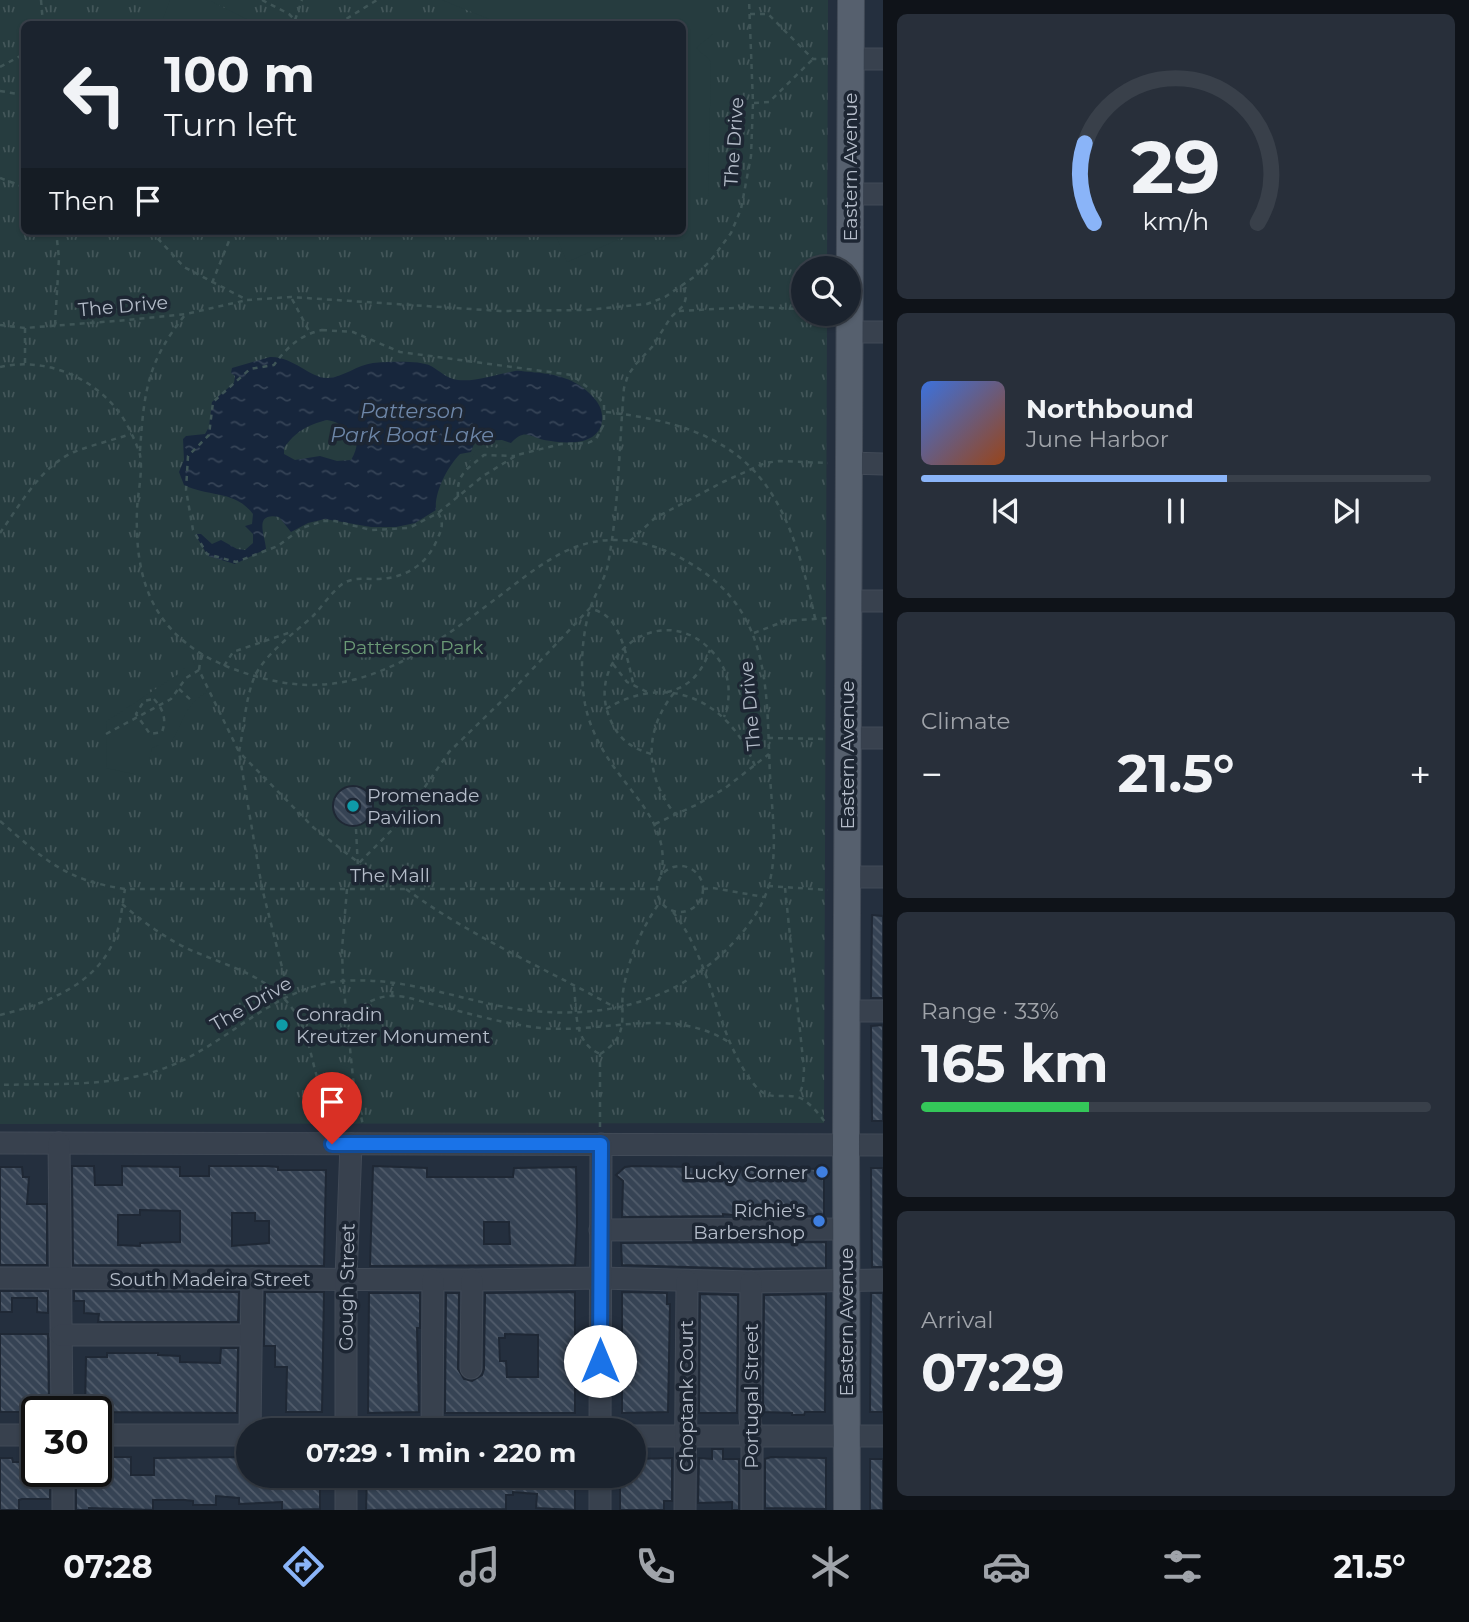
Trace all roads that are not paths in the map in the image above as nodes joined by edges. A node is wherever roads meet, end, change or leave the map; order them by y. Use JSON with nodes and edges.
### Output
{"nodes":[{"id":1,"x":850,"y":0,"type":"edge"},
{"id":2,"x":841,"y":59,"type":"junction"},
{"id":3,"x":883,"y":59,"type":"edge"},
{"id":4,"x":850,"y":194,"type":"junction"},
{"id":5,"x":883,"y":194,"type":"edge"},
{"id":6,"x":849,"y":332,"type":"junction"},
{"id":7,"x":883,"y":332,"type":"edge"},
{"id":8,"x":839,"y":463,"type":"junction"},
{"id":9,"x":883,"y":464,"type":"edge"},
{"id":10,"x":848,"y":601,"type":"junction"},
{"id":11,"x":883,"y":601,"type":"edge"},
{"id":12,"x":839,"y":738,"type":"junction"},
{"id":13,"x":883,"y":738,"type":"edge"},
{"id":14,"x":847,"y":877,"type":"junction"},
{"id":15,"x":883,"y":877,"type":"edge"},
{"id":16,"x":846,"y":1011,"type":"junction"},
{"id":17,"x":883,"y":1011,"type":"edge"},
{"id":18,"x":600,"y":1135,"type":"junction"},
{"id":19,"x":0,"y":1143,"type":"edge"},
{"id":20,"x":59,"y":1143,"type":"junction"},
{"id":21,"x":351,"y":1144,"type":"junction"},
{"id":22,"x":883,"y":1144,"type":"edge"},
{"id":23,"x":846,"y":1145,"type":"junction"},
{"id":24,"x":846,"y":1229,"type":"junction"},
{"id":25,"x":600,"y":1230,"type":"junction"},
{"id":26,"x":0,"y":1278,"type":"edge"},
{"id":27,"x":600,"y":1278,"type":"junction"},
{"id":28,"x":61,"y":1279,"type":"junction"},
{"id":29,"x":252,"y":1279,"type":"junction"},
{"id":30,"x":346,"y":1279,"type":"junction"},
{"id":31,"x":433,"y":1280,"type":"junction"},
{"id":32,"x":472,"y":1280,"type":"junction"},
{"id":33,"x":883,"y":1280,"type":"edge"},
{"id":34,"x":846,"y":1281,"type":"junction"},
{"id":35,"x":687,"y":1282,"type":"junction"},
{"id":36,"x":751,"y":1282,"type":"junction"},
{"id":37,"x":61,"y":1335,"type":"junction"},
{"id":38,"x":251,"y":1335,"type":"junction"},
{"id":39,"x":471,"y":1368,"type":"dead end"},
{"id":40,"x":62,"y":1396,"type":"edge"},
{"id":41,"x":250,"y":1418,"type":"edge"},
{"id":42,"x":346,"y":1418,"type":"edge"},
{"id":43,"x":432,"y":1418,"type":"edge"},
{"id":44,"x":600,"y":1418,"type":"edge"},
{"id":45,"x":0,"y":1435,"type":"edge"},
{"id":46,"x":21,"y":1435,"type":"edge"},
{"id":47,"x":112,"y":1435,"type":"edge"},
{"id":48,"x":236,"y":1435,"type":"edge"},
{"id":49,"x":646,"y":1436,"type":"edge"},
{"id":50,"x":686,"y":1436,"type":"junction"},
{"id":51,"x":752,"y":1436,"type":"junction"},
{"id":52,"x":847,"y":1436,"type":"junction"},
{"id":53,"x":883,"y":1436,"type":"edge"},
{"id":54,"x":63,"y":1487,"type":"edge"},
{"id":55,"x":346,"y":1488,"type":"edge"},
{"id":56,"x":600,"y":1488,"type":"edge"},
{"id":57,"x":64,"y":1510,"type":"edge"},
{"id":58,"x":346,"y":1510,"type":"edge"},
{"id":59,"x":600,"y":1510,"type":"edge"},
{"id":60,"x":685,"y":1510,"type":"edge"},
{"id":61,"x":752,"y":1510,"type":"edge"},
{"id":62,"x":847,"y":1510,"type":"edge"}],
"edges":[{"from":1,"to":2,"type":"main road","name":"Eastern Avenue"},
{"from":2,"to":3,"type":"street"},
{"from":2,"to":4,"type":"main road","name":"Eastern Avenue"},
{"from":4,"to":5,"type":"street"},
{"from":4,"to":6,"type":"main road","name":"Eastern Avenue"},
{"from":6,"to":7,"type":"street"},
{"from":6,"to":8,"type":"main road","name":"Eastern Avenue"},
{"from":8,"to":9,"type":"street"},
{"from":8,"to":10,"type":"main road","name":"Eastern Avenue"},
{"from":10,"to":11,"type":"street"},
{"from":10,"to":12,"type":"main road","name":"Eastern Avenue"},
{"from":12,"to":13,"type":"street"},
{"from":12,"to":14,"type":"main road","name":"Eastern Avenue"},
{"from":14,"to":15,"type":"street"},
{"from":14,"to":16,"type":"main road","name":"Eastern Avenue"},
{"from":16,"to":17,"type":"street"},
{"from":16,"to":23,"type":"main road","name":"Eastern Avenue"},
{"from":18,"to":21,"type":"street"},
{"from":18,"to":23,"type":"street"},
{"from":18,"to":25,"type":"street"},
{"from":19,"to":20,"type":"street"},
{"from":20,"to":21,"type":"street"},
{"from":20,"to":28,"type":"street"},
{"from":21,"to":30,"type":"street","name":"Gough Street"},
{"from":22,"to":23,"type":"street"},
{"from":23,"to":24,"type":"main road","name":"Eastern Avenue"},
{"from":24,"to":25,"type":"street"},
{"from":24,"to":34,"type":"main road","name":"Eastern Avenue"},
{"from":25,"to":27,"type":"street"},
{"from":26,"to":28,"type":"street","name":"South Madeira Street"},
{"from":27,"to":32,"type":"street","name":"South Madeira Street"},
{"from":27,"to":35,"type":"street","name":"South Madeira Street"},
{"from":27,"to":44,"type":"street"},
{"from":28,"to":29,"type":"street","name":"South Madeira Street"},
{"from":28,"to":37,"type":"street"},
{"from":29,"to":30,"type":"street","name":"South Madeira Street"},
{"from":29,"to":38,"type":"street"},
{"from":30,"to":31,"type":"street","name":"South Madeira Street"},
{"from":30,"to":42,"type":"street","name":"Gough Street"},
{"from":31,"to":32,"type":"street","name":"South Madeira Street"},
{"from":31,"to":43,"type":"street"},
{"from":32,"to":39,"type":"street"},
{"from":33,"to":34,"type":"street","name":"South Madeira Street"},
{"from":34,"to":36,"type":"street","name":"South Madeira Street"},
{"from":34,"to":52,"type":"main road","name":"Eastern Avenue"},
{"from":35,"to":36,"type":"street","name":"South Madeira Street"},
{"from":35,"to":50,"type":"street","name":"Choptank Court"},
{"from":36,"to":51,"type":"street","name":"Portugal Street"},
{"from":37,"to":38,"type":"street"},
{"from":37,"to":40,"type":"street"},
{"from":38,"to":41,"type":"street"},
{"from":45,"to":46,"type":"street"},
{"from":47,"to":48,"type":"street"},
{"from":49,"to":50,"type":"street"},
{"from":50,"to":51,"type":"street"},
{"from":50,"to":60,"type":"street","name":"Choptank Court"},
{"from":51,"to":52,"type":"street"},
{"from":51,"to":61,"type":"street","name":"Portugal Street"},
{"from":52,"to":53,"type":"street"},
{"from":52,"to":62,"type":"main road","name":"Eastern Avenue"},
{"from":54,"to":57,"type":"street"},
{"from":55,"to":58,"type":"street"},
{"from":56,"to":59,"type":"street"}]}
